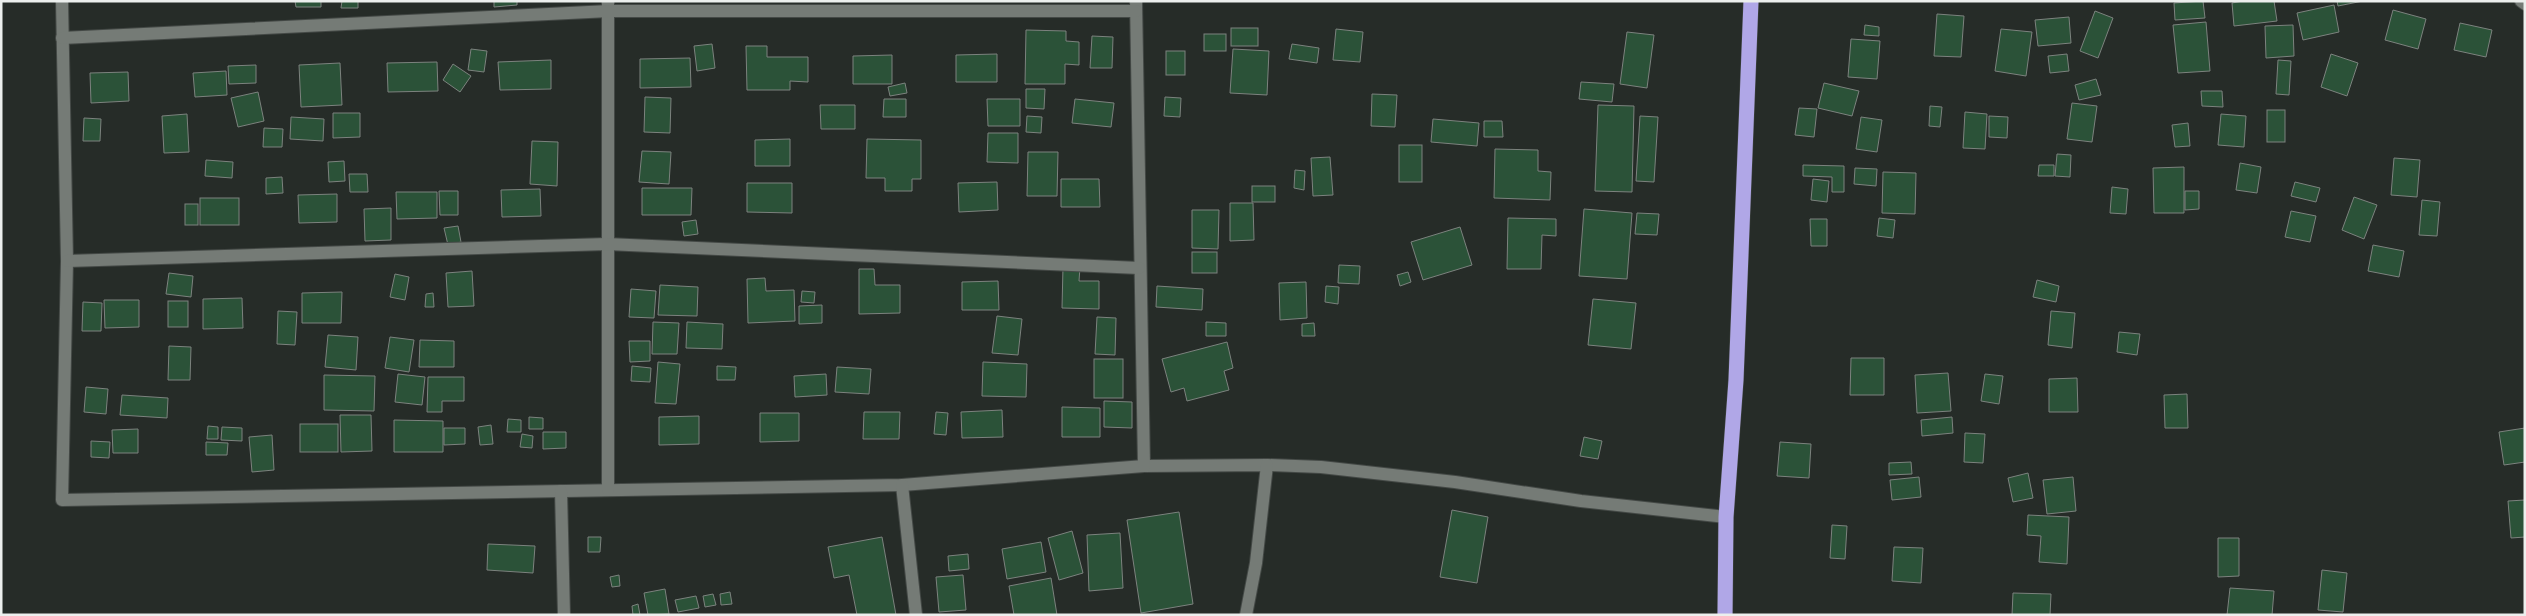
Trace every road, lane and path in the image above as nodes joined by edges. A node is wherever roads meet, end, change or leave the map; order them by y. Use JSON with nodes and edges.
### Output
{"nodes":[{"id":1,"x":62,"y":1,"type":"edge"},
{"id":2,"x":2521,"y":1,"type":"edge"},
{"id":3,"x":1753,"y":2,"type":"edge"},
{"id":4,"x":2525,"y":4,"type":"edge"},
{"id":5,"x":609,"y":6,"type":"edge"},
{"id":6,"x":1136,"y":6,"type":"edge"},
{"id":7,"x":62,"y":38,"type":"junction"},
{"id":8,"x":607,"y":244,"type":"junction"},
{"id":9,"x":67,"y":261,"type":"junction"},
{"id":10,"x":1139,"y":268,"type":"junction"},
{"id":11,"x":1267,"y":465,"type":"junction"},
{"id":12,"x":1144,"y":466,"type":"junction"},
{"id":13,"x":902,"y":485,"type":"junction"},
{"id":14,"x":608,"y":490,"type":"junction"},
{"id":15,"x":562,"y":491,"type":"junction"},
{"id":16,"x":1726,"y":517,"type":"junction"},
{"id":17,"x":564,"y":615,"type":"edge"},
{"id":18,"x":916,"y":615,"type":"edge"},
{"id":19,"x":1246,"y":615,"type":"edge"},
{"id":20,"x":1725,"y":615,"type":"edge"}],
"edges":[{"from":1,"to":7,"type":"street"},
{"from":2,"to":4,"type":"street"},
{"from":3,"to":16,"type":"highway"},
{"from":5,"to":6,"type":"street"},
{"from":5,"to":7,"type":"street"},
{"from":5,"to":8,"type":"street"},
{"from":6,"to":10,"type":"street"},
{"from":7,"to":9,"type":"street"},
{"from":8,"to":9,"type":"street"},
{"from":8,"to":10,"type":"street"},
{"from":8,"to":14,"type":"street"},
{"from":9,"to":15,"type":"street"},
{"from":10,"to":12,"type":"street"},
{"from":11,"to":12,"type":"street"},
{"from":11,"to":16,"type":"street"},
{"from":11,"to":19,"type":"street"},
{"from":12,"to":13,"type":"street"},
{"from":13,"to":14,"type":"street"},
{"from":13,"to":18,"type":"street"},
{"from":14,"to":15,"type":"street"},
{"from":15,"to":17,"type":"street"},
{"from":16,"to":20,"type":"highway"}]}
